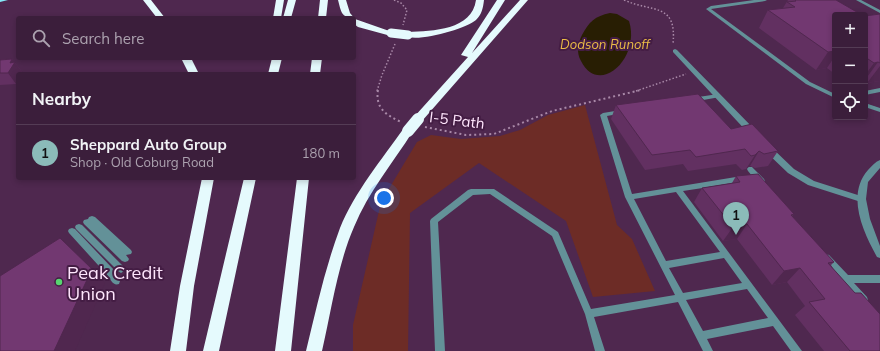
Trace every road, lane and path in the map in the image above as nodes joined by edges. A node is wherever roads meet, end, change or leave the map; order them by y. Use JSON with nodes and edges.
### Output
{"nodes":[{"id":1,"x":0,"y":0,"type":"edge"},
{"id":2,"x":5,"y":0,"type":"edge"},
{"id":3,"x":147,"y":0,"type":"edge"},
{"id":4,"x":280,"y":0,"type":"edge"},
{"id":5,"x":292,"y":0,"type":"edge"},
{"id":6,"x":324,"y":0,"type":"edge"},
{"id":7,"x":342,"y":0,"type":"edge"},
{"id":8,"x":394,"y":0,"type":"edge"},
{"id":9,"x":480,"y":0,"type":"edge"},
{"id":10,"x":501,"y":0,"type":"edge"},
{"id":11,"x":524,"y":0,"type":"edge"},
{"id":12,"x":624,"y":0,"type":"edge"},
{"id":13,"x":765,"y":0,"type":"edge"},
{"id":14,"x":858,"y":0,"type":"edge"},
{"id":15,"x":880,"y":12,"type":"edge"},
{"id":16,"x":159,"y":16,"type":"edge"},
{"id":17,"x":277,"y":16,"type":"edge"},
{"id":18,"x":288,"y":16,"type":"edge"},
{"id":19,"x":322,"y":16,"type":"edge"},
{"id":20,"x":348,"y":16,"type":"edge"},
{"id":21,"x":356,"y":22,"type":"edge"},
{"id":22,"x":404,"y":32,"type":"junction"},
{"id":23,"x":396,"y":43,"type":"dead end"},
{"id":24,"x":675,"y":50,"type":"joint"},
{"id":25,"x":187,"y":60,"type":"edge"},
{"id":26,"x":276,"y":60,"type":"edge"},
{"id":27,"x":317,"y":60,"type":"edge"},
{"id":28,"x":694,"y":71,"type":"junction"},
{"id":29,"x":193,"y":72,"type":"edge"},
{"id":30,"x":273,"y":72,"type":"edge"},
{"id":31,"x":315,"y":72,"type":"edge"},
{"id":32,"x":444,"y":90,"type":"junction"},
{"id":33,"x":880,"y":90,"type":"edge"},
{"id":34,"x":868,"y":92,"type":"edge"},
{"id":35,"x":832,"y":95,"type":"edge"},
{"id":36,"x":718,"y":96,"type":"junction"},
{"id":37,"x":690,"y":103,"type":"edge"},
{"id":38,"x":868,"y":106,"type":"edge"},
{"id":39,"x":632,"y":110,"type":"edge"},
{"id":40,"x":880,"y":110,"type":"edge"},
{"id":41,"x":413,"y":125,"type":"junction"},
{"id":42,"x":880,"y":163,"type":"edge"},
{"id":43,"x":750,"y":169,"type":"dead end"},
{"id":44,"x":757,"y":177,"type":"junction"},
{"id":45,"x":208,"y":180,"type":"edge"},
{"id":46,"x":250,"y":180,"type":"edge"},
{"id":47,"x":302,"y":180,"type":"edge"},
{"id":48,"x":678,"y":189,"type":"junction"},
{"id":49,"x":767,"y":189,"type":"edge"},
{"id":50,"x":630,"y":197,"type":"junction"},
{"id":51,"x":861,"y":199,"type":"junction"},
{"id":52,"x":89,"y":220,"type":"dead end"},
{"id":53,"x":820,"y":249,"type":"edge"},
{"id":54,"x":726,"y":254,"type":"junction"},
{"id":55,"x":880,"y":254,"type":"edge"},
{"id":56,"x":126,"y":256,"type":"dead end"},
{"id":57,"x":664,"y":265,"type":"junction"},
{"id":58,"x":121,"y":269,"type":"dead end"},
{"id":59,"x":846,"y":279,"type":"junction"},
{"id":60,"x":880,"y":279,"type":"edge"},
{"id":61,"x":116,"y":281,"type":"dead end"},
{"id":62,"x":749,"y":285,"type":"junction"},
{"id":63,"x":680,"y":297,"type":"junction"},
{"id":64,"x":870,"y":307,"type":"edge"},
{"id":65,"x":589,"y":314,"type":"junction"},
{"id":66,"x":775,"y":321,"type":"junction"},
{"id":67,"x":700,"y":336,"type":"junction"},
{"id":68,"x":178,"y":351,"type":"edge"},
{"id":69,"x":210,"y":351,"type":"edge"},
{"id":70,"x":283,"y":351,"type":"edge"},
{"id":71,"x":314,"y":351,"type":"edge"},
{"id":72,"x":440,"y":351,"type":"edge"},
{"id":73,"x":600,"y":351,"type":"edge"},
{"id":74,"x":708,"y":351,"type":"edge"},
{"id":75,"x":796,"y":351,"type":"edge"}],
"edges":[{"from":1,"to":2,"type":"main road"},
{"from":3,"to":16,"type":"highway"},
{"from":4,"to":17,"type":"highway"},
{"from":5,"to":18,"type":"highway"},
{"from":6,"to":19,"type":"highway"},
{"from":7,"to":20,"type":"highway"},
{"from":8,"to":22,"type":"path"},
{"from":9,"to":22,"type":"highway"},
{"from":10,"to":32,"type":"highway"},
{"from":11,"to":32,"type":"highway"},
{"from":12,"to":24,"type":"path"},
{"from":13,"to":35,"type":"lane"},
{"from":14,"to":15,"type":"lane"},
{"from":21,"to":22,"type":"highway","bridge":true},
{"from":23,"to":41,"type":"path","name":"I-5 Path"},
{"from":24,"to":28,"type":"street"},
{"from":25,"to":29,"type":"highway"},
{"from":26,"to":30,"type":"highway"},
{"from":27,"to":31,"type":"highway"},
{"from":28,"to":36,"type":"street"},
{"from":28,"to":41,"type":"path","name":"I-5 Path"},
{"from":32,"to":41,"type":"highway"},
{"from":33,"to":34,"type":"lane"},
{"from":36,"to":37,"type":"lane"},
{"from":36,"to":51,"type":"street"},
{"from":38,"to":40,"type":"lane"},
{"from":39,"to":50,"type":"lane"},
{"from":41,"to":71,"type":"highway"},
{"from":42,"to":51,"type":"street"},
{"from":43,"to":44,"type":"lane"},
{"from":44,"to":48,"type":"lane"},
{"from":44,"to":49,"type":"lane"},
{"from":45,"to":68,"type":"highway"},
{"from":46,"to":69,"type":"highway"},
{"from":47,"to":70,"type":"highway"},
{"from":48,"to":50,"type":"lane"},
{"from":48,"to":54,"type":"lane"},
{"from":50,"to":57,"type":"lane"},
{"from":51,"to":55,"type":"street"},
{"from":52,"to":56,"type":"lane"},
{"from":53,"to":59,"type":"lane"},
{"from":54,"to":57,"type":"lane"},
{"from":54,"to":62,"type":"lane"},
{"from":57,"to":63,"type":"lane"},
{"from":58,"to":61,"type":"lane"},
{"from":59,"to":60,"type":"lane"},
{"from":59,"to":64,"type":"lane"},
{"from":62,"to":63,"type":"lane"},
{"from":62,"to":66,"type":"lane"},
{"from":63,"to":65,"type":"lane"},
{"from":63,"to":67,"type":"lane"},
{"from":65,"to":72,"type":"lane"},
{"from":65,"to":73,"type":"lane"},
{"from":66,"to":67,"type":"lane"},
{"from":66,"to":75,"type":"lane"},
{"from":67,"to":74,"type":"lane"}]}
